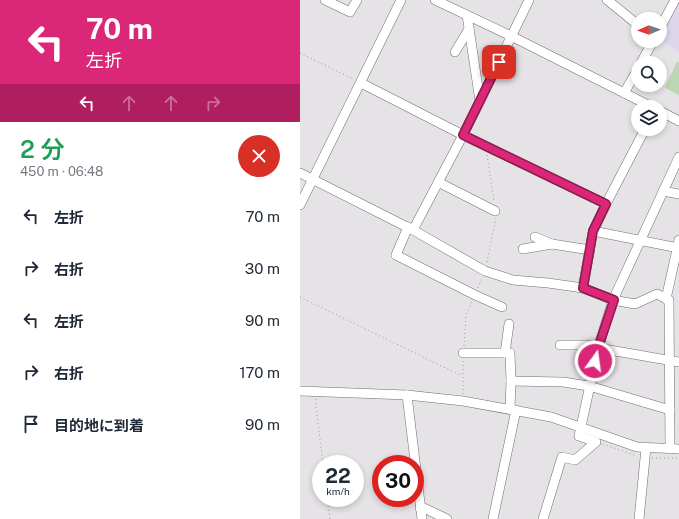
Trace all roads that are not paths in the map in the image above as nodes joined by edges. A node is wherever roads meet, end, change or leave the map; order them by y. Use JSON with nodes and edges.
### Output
{"nodes":[{"id":1,"x":325,"y":0,"type":"edge"},
{"id":2,"x":356,"y":0,"type":"edge"},
{"id":3,"x":401,"y":0,"type":"edge"},
{"id":4,"x":435,"y":0,"type":"edge"},
{"id":5,"x":529,"y":0,"type":"edge"},
{"id":6,"x":607,"y":0,"type":"edge"},
{"id":7,"x":675,"y":0,"type":"edge"},
{"id":8,"x":620,"y":4,"type":"edge"},
{"id":9,"x":667,"y":15,"type":"edge"},
{"id":10,"x":467,"y":16,"type":"junction"},
{"id":11,"x":631,"y":17,"type":"edge"},
{"id":12,"x":469,"y":29,"type":"junction"},
{"id":13,"x":511,"y":36,"type":"junction"},
{"id":14,"x":455,"y":52,"type":"dead end"},
{"id":15,"x":631,"y":80,"type":"edge"},
{"id":16,"x":361,"y":83,"type":"junction"},
{"id":17,"x":624,"y":93,"type":"junction"},
{"id":18,"x":638,"y":100,"type":"edge"},
{"id":19,"x":480,"y":101,"type":"junction"},
{"id":20,"x":667,"y":115,"type":"edge"},
{"id":21,"x":679,"y":121,"type":"edge"},
{"id":22,"x":463,"y":135,"type":"junction"},
{"id":23,"x":641,"y":136,"type":"edge"},
{"id":24,"x":679,"y":157,"type":"edge"},
{"id":25,"x":300,"y":173,"type":"edge"},
{"id":26,"x":313,"y":180,"type":"junction"},
{"id":27,"x":438,"y":182,"type":"junction"},
{"id":28,"x":663,"y":191,"type":"junction"},
{"id":29,"x":679,"y":194,"type":"edge"},
{"id":30,"x":606,"y":204,"type":"junction"},
{"id":31,"x":300,"y":205,"type":"edge"},
{"id":32,"x":495,"y":211,"type":"dead end"},
{"id":33,"x":411,"y":229,"type":"junction"},
{"id":34,"x":593,"y":231,"type":"junction"},
{"id":35,"x":535,"y":237,"type":"dead end"},
{"id":36,"x":641,"y":240,"type":"junction"},
{"id":37,"x":552,"y":244,"type":"junction"},
{"id":38,"x":679,"y":245,"type":"edge"},
{"id":39,"x":523,"y":249,"type":"dead end"},
{"id":40,"x":590,"y":250,"type":"junction"},
{"id":41,"x":583,"y":288,"type":"junction"},
{"id":42,"x":666,"y":299,"type":"junction"},
{"id":43,"x":614,"y":300,"type":"junction"},
{"id":44,"x":502,"y":307,"type":"dead end"},
{"id":45,"x":509,"y":324,"type":"dead end"},
{"id":46,"x":560,"y":345,"type":"dead end"},
{"id":47,"x":598,"y":348,"type":"junction"},
{"id":48,"x":463,"y":353,"type":"road end"},
{"id":49,"x":505,"y":353,"type":"junction"},
{"id":50,"x":669,"y":360,"type":"junction"},
{"id":51,"x":679,"y":362,"type":"edge"},
{"id":52,"x":511,"y":382,"type":"junction"},
{"id":53,"x":590,"y":386,"type":"junction"},
{"id":54,"x":300,"y":391,"type":"edge"},
{"id":55,"x":407,"y":395,"type":"junction"},
{"id":56,"x":513,"y":410,"type":"junction"},
{"id":57,"x":670,"y":410,"type":"junction"},
{"id":58,"x":580,"y":427,"type":"junction"},
{"id":59,"x":646,"y":448,"type":"junction"},
{"id":60,"x":674,"y":449,"type":"edge"},
{"id":61,"x":420,"y":508,"type":"junction"},
{"id":62,"x":422,"y":519,"type":"edge"},
{"id":63,"x":447,"y":519,"type":"edge"},
{"id":64,"x":493,"y":519,"type":"edge"},
{"id":65,"x":543,"y":519,"type":"edge"},
{"id":66,"x":639,"y":519,"type":"edge"}],
"edges":[{"from":1,"to":2,"type":"street"},
{"from":3,"to":16,"type":"street"},
{"from":4,"to":10,"type":"street"},
{"from":5,"to":13,"type":"street"},
{"from":6,"to":8,"type":"street"},
{"from":7,"to":9,"type":"street"},
{"from":8,"to":11,"type":"street"},
{"from":10,"to":12,"type":"street"},
{"from":10,"to":13,"type":"street"},
{"from":12,"to":14,"type":"street"},
{"from":12,"to":19,"type":"street"},
{"from":13,"to":17,"type":"street"},
{"from":13,"to":19,"type":"street"},
{"from":15,"to":17,"type":"street"},
{"from":16,"to":22,"type":"street"},
{"from":16,"to":26,"type":"street"},
{"from":17,"to":18,"type":"street"},
{"from":19,"to":22,"type":"street"},
{"from":20,"to":21,"type":"street"},
{"from":22,"to":27,"type":"street"},
{"from":22,"to":30,"type":"street"},
{"from":23,"to":30,"type":"street"},
{"from":24,"to":28,"type":"street"},
{"from":25,"to":26,"type":"street"},
{"from":26,"to":31,"type":"street"},
{"from":26,"to":33,"type":"street"},
{"from":27,"to":32,"type":"street"},
{"from":27,"to":33,"type":"street"},
{"from":28,"to":29,"type":"street"},
{"from":28,"to":36,"type":"street"},
{"from":30,"to":34,"type":"street"},
{"from":33,"to":41,"type":"street"},
{"from":33,"to":44,"type":"street"},
{"from":34,"to":36,"type":"street"},
{"from":34,"to":40,"type":"street"},
{"from":35,"to":37,"type":"street"},
{"from":36,"to":38,"type":"street"},
{"from":36,"to":43,"type":"street"},
{"from":37,"to":39,"type":"street"},
{"from":37,"to":40,"type":"street"},
{"from":38,"to":42,"type":"street"},
{"from":40,"to":41,"type":"street"},
{"from":41,"to":43,"type":"street"},
{"from":42,"to":43,"type":"street"},
{"from":42,"to":50,"type":"street"},
{"from":43,"to":47,"type":"street"},
{"from":45,"to":49,"type":"street"},
{"from":46,"to":47,"type":"street"},
{"from":47,"to":50,"type":"street"},
{"from":47,"to":53,"type":"street"},
{"from":48,"to":49,"type":"street"},
{"from":49,"to":52,"type":"street"},
{"from":50,"to":51,"type":"street"},
{"from":50,"to":57,"type":"street"},
{"from":52,"to":53,"type":"street"},
{"from":52,"to":56,"type":"street"},
{"from":53,"to":57,"type":"street"},
{"from":53,"to":58,"type":"street"},
{"from":54,"to":55,"type":"street"},
{"from":55,"to":56,"type":"street"},
{"from":55,"to":61,"type":"street"},
{"from":56,"to":58,"type":"street"},
{"from":56,"to":64,"type":"street"},
{"from":57,"to":60,"type":"street"},
{"from":58,"to":59,"type":"street"},
{"from":58,"to":65,"type":"street"},
{"from":59,"to":60,"type":"street"},
{"from":59,"to":66,"type":"street"},
{"from":61,"to":62,"type":"street"},
{"from":61,"to":63,"type":"street"}]}
